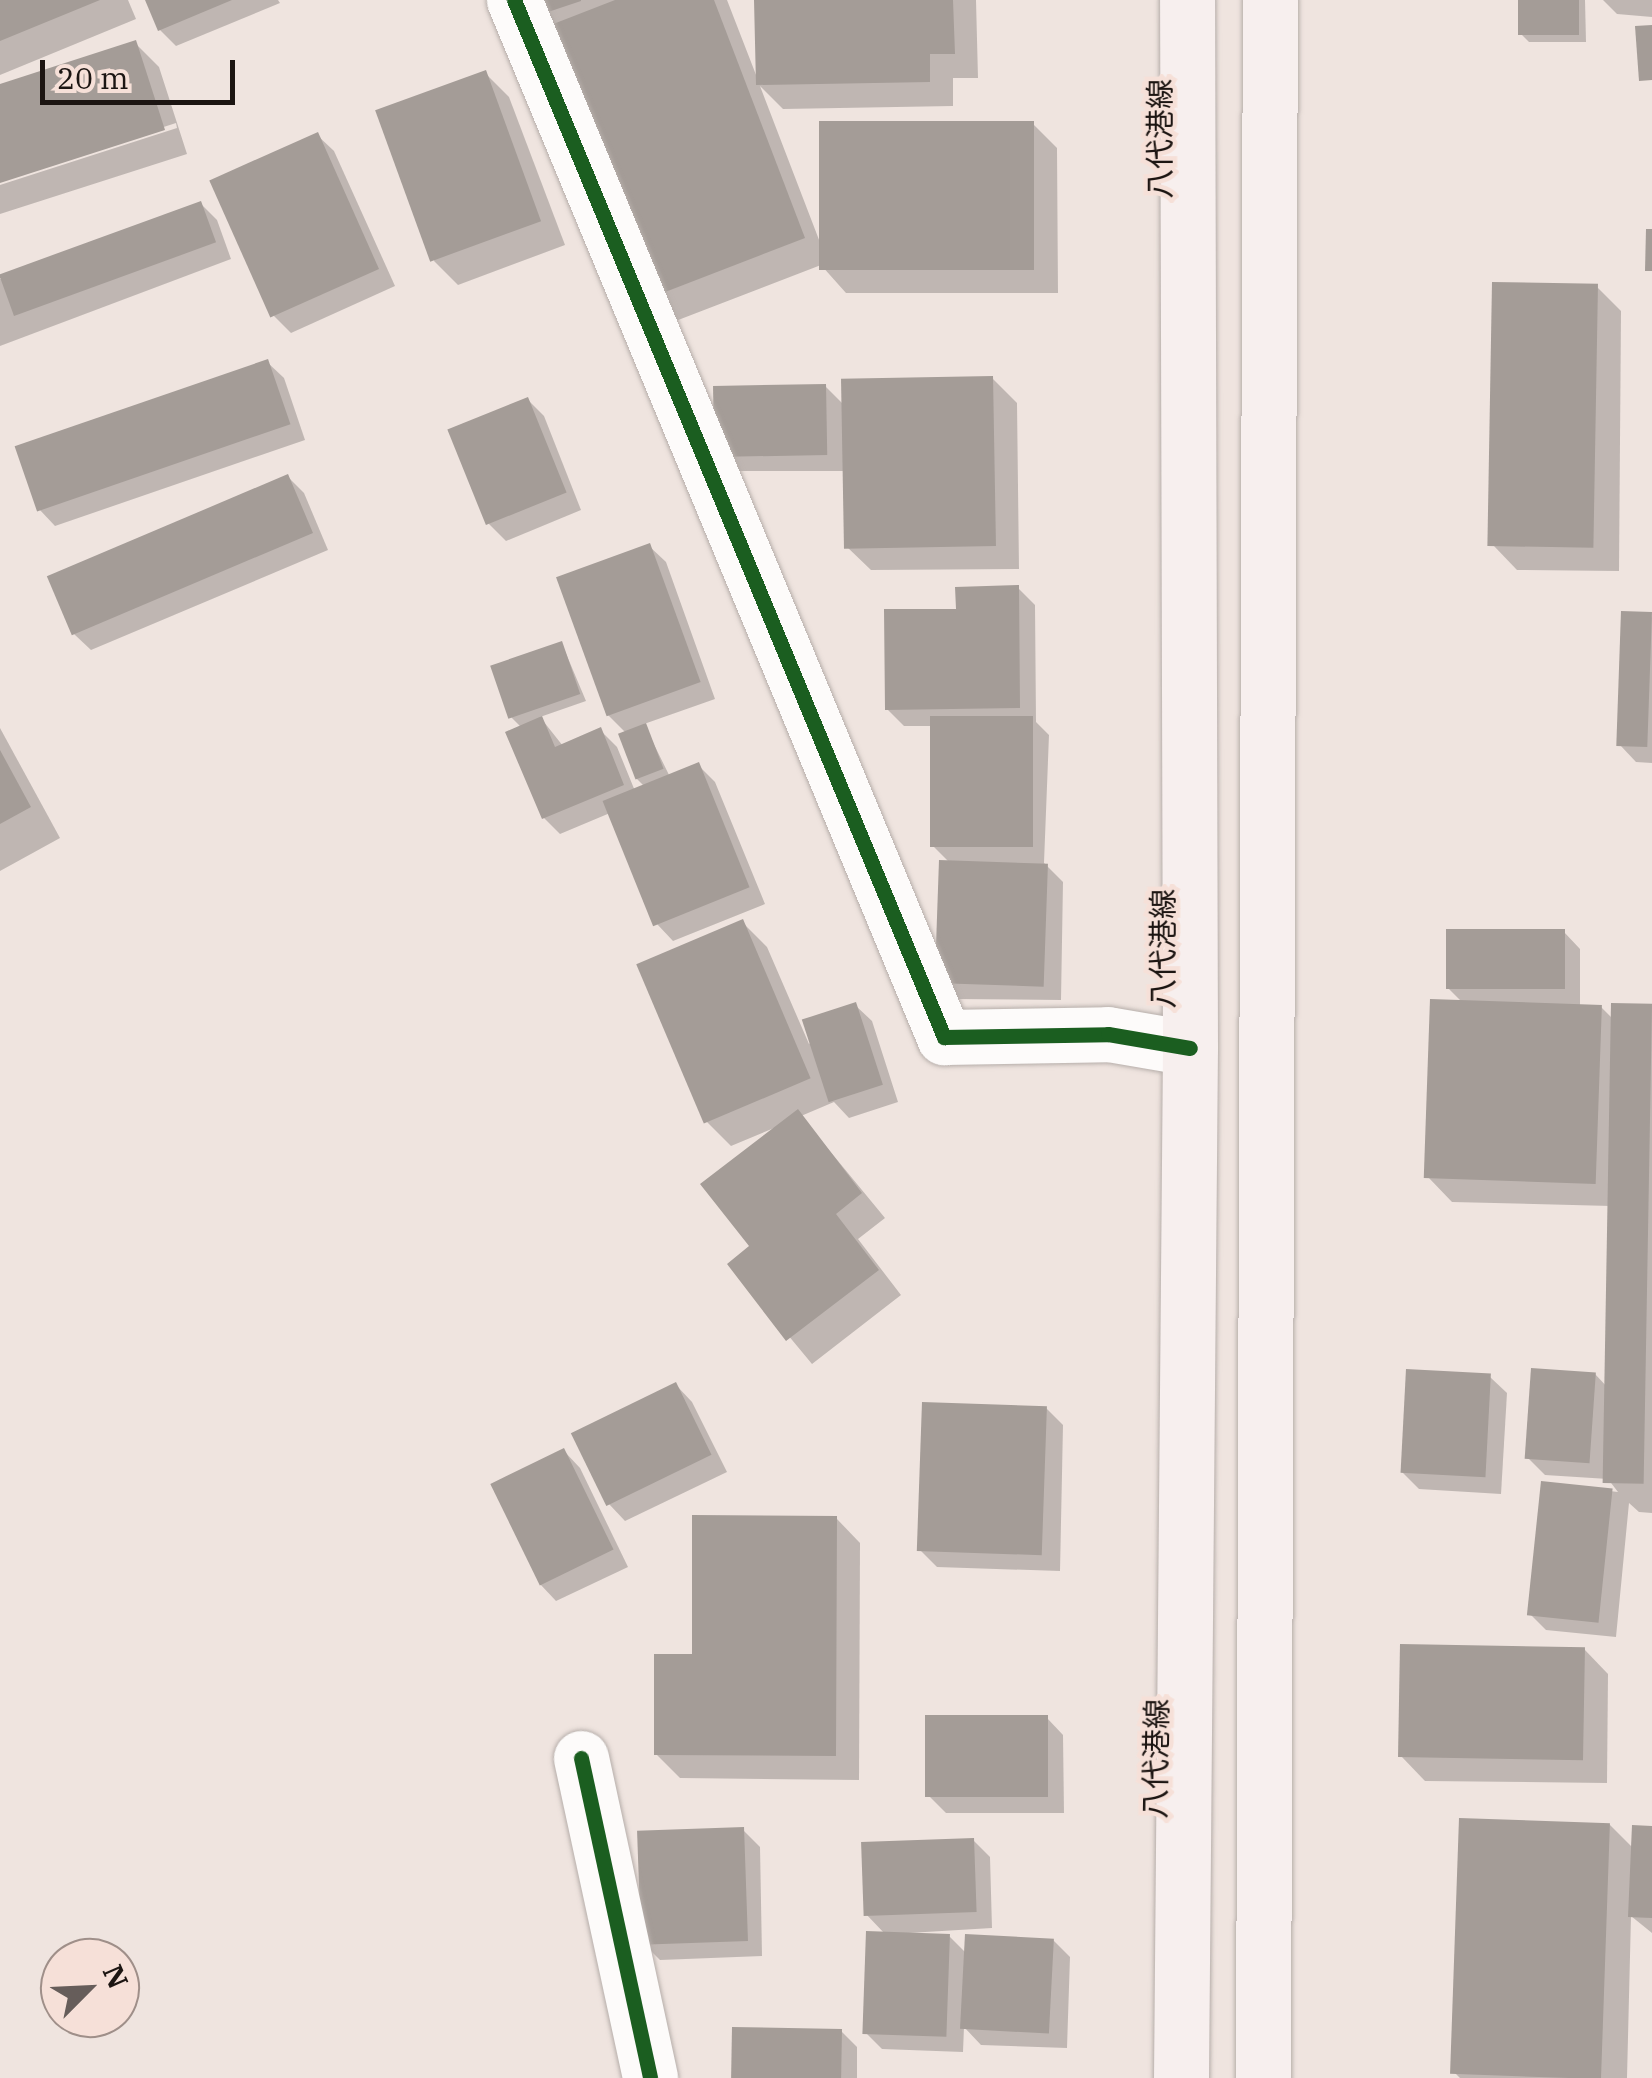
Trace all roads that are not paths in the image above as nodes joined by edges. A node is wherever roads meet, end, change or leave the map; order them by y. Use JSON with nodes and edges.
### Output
{"nodes":[{"id":1,"x":514,"y":0,"type":"edge"},
{"id":2,"x":1187,"y":0,"type":"edge"},
{"id":3,"x":1270,"y":0,"type":"edge"},
{"id":4,"x":1190,"y":1048,"type":"junction"},
{"id":5,"x":582,"y":1758,"type":"dead end"},
{"id":6,"x":650,"y":2078,"type":"edge"},
{"id":7,"x":1181,"y":2078,"type":"edge"},
{"id":8,"x":1263,"y":2078,"type":"edge"}],
"edges":[{"from":1,"to":4,"type":"street"},
{"from":2,"to":4,"type":"main road","name":"八代港線"},
{"from":3,"to":8,"type":"main road"},
{"from":4,"to":7,"type":"main road","name":"八代港線"},
{"from":5,"to":6,"type":"street"}]}
